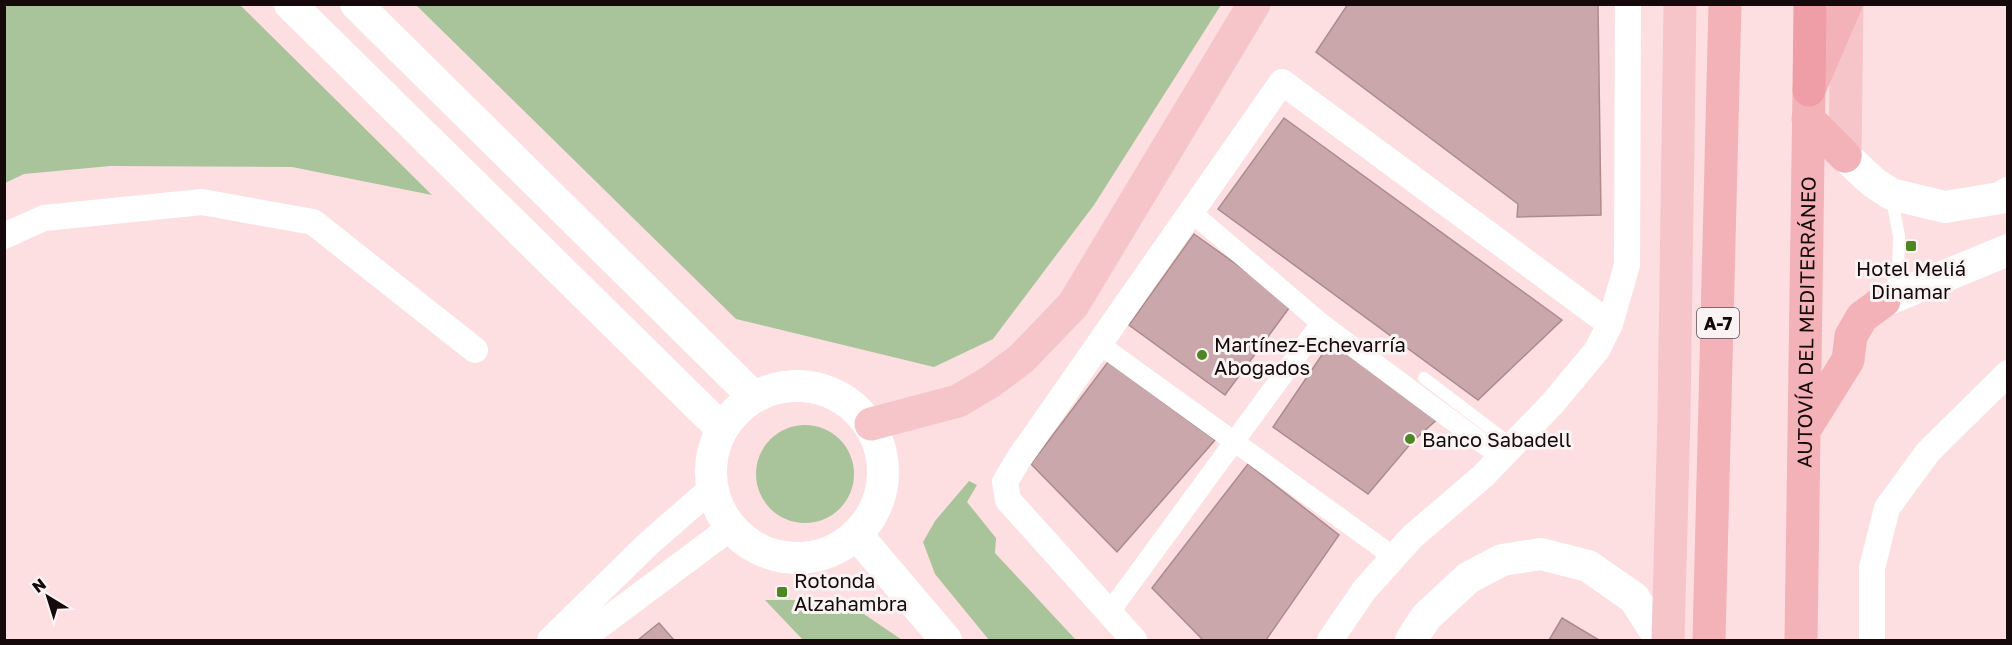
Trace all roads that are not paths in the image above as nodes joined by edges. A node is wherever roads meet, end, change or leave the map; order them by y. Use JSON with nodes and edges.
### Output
{"nodes":[{"id":1,"x":290,"y":4,"type":"edge"},
{"id":2,"x":356,"y":4,"type":"edge"},
{"id":3,"x":1254,"y":4,"type":"edge"},
{"id":4,"x":1628,"y":4,"type":"edge"},
{"id":5,"x":1680,"y":4,"type":"edge"},
{"id":6,"x":1725,"y":4,"type":"edge"},
{"id":7,"x":1810,"y":4,"type":"edge"},
{"id":8,"x":1846,"y":4,"type":"edge"},
{"id":9,"x":1808,"y":105,"type":"junction"},
{"id":10,"x":1845,"y":156,"type":"junction"},
{"id":11,"x":1891,"y":194,"type":"junction"},
{"id":12,"x":2005,"y":202,"type":"edge"},
{"id":13,"x":1191,"y":212,"type":"junction"},
{"id":14,"x":4,"y":236,"type":"edge"},
{"id":15,"x":2007,"y":250,"type":"edge"},
{"id":16,"x":1884,"y":301,"type":"junction"},
{"id":17,"x":1321,"y":323,"type":"junction"},
{"id":18,"x":1610,"y":324,"type":"junction"},
{"id":19,"x":1100,"y":344,"type":"junction"},
{"id":20,"x":475,"y":350,"type":"dead end"},
{"id":21,"x":2007,"y":373,"type":"edge"},
{"id":22,"x":1424,"y":378,"type":"dead end"},
{"id":23,"x":753,"y":396,"type":"junction"},
{"id":24,"x":872,"y":424,"type":"junction"},
{"id":25,"x":721,"y":428,"type":"junction"},
{"id":26,"x":1805,"y":429,"type":"junction"},
{"id":27,"x":1234,"y":442,"type":"junction"},
{"id":28,"x":1507,"y":451,"type":"junction"},
{"id":29,"x":711,"y":489,"type":"junction"},
{"id":30,"x":730,"y":528,"type":"junction"},
{"id":31,"x":858,"y":535,"type":"junction"},
{"id":32,"x":1394,"y":557,"type":"junction"},
{"id":33,"x":1109,"y":613,"type":"junction"},
{"id":34,"x":550,"y":640,"type":"edge"},
{"id":35,"x":580,"y":640,"type":"edge"},
{"id":36,"x":946,"y":640,"type":"edge"},
{"id":37,"x":1134,"y":640,"type":"edge"},
{"id":38,"x":1330,"y":640,"type":"edge"},
{"id":39,"x":1411,"y":640,"type":"edge"},
{"id":40,"x":1661,"y":640,"type":"edge"},
{"id":41,"x":1668,"y":640,"type":"edge"},
{"id":42,"x":1709,"y":640,"type":"edge"},
{"id":43,"x":1801,"y":640,"type":"edge"},
{"id":44,"x":1872,"y":640,"type":"edge"}],
"edges":[{"from":1,"to":25,"type":"street"},
{"from":2,"to":23,"type":"street"},
{"from":3,"to":24,"type":"main road"},
{"from":4,"to":18,"type":"street"},
{"from":5,"to":41,"type":"main road"},
{"from":6,"to":42,"type":"highway","number":"A-7"},
{"from":7,"to":9,"type":"highway","name":"AUTOVÍA DEL MEDITERRÁNEO"},
{"from":8,"to":9,"type":"highway"},
{"from":8,"to":10,"type":"main road"},
{"from":9,"to":10,"type":"highway"},
{"from":9,"to":26,"type":"highway","name":"AUTOVÍA DEL MEDITERRÁNEO"},
{"from":10,"to":11,"type":"street"},
{"from":11,"to":12,"type":"street"},
{"from":11,"to":16,"type":"lane"},
{"from":13,"to":17,"type":"street"},
{"from":13,"to":18,"type":"street"},
{"from":13,"to":19,"type":"street"},
{"from":14,"to":20,"type":"street"},
{"from":15,"to":16,"type":"street"},
{"from":16,"to":26,"type":"highway"},
{"from":17,"to":27,"type":"street"},
{"from":17,"to":28,"type":"street"},
{"from":18,"to":28,"type":"street"},
{"from":19,"to":27,"type":"street"},
{"from":19,"to":33,"type":"street"},
{"from":21,"to":44,"type":"street"},
{"from":22,"to":28,"type":"lane"},
{"from":23,"to":24,"type":"street"},
{"from":23,"to":25,"type":"street"},
{"from":24,"to":31,"type":"street"},
{"from":25,"to":29,"type":"street"},
{"from":26,"to":43,"type":"highway","name":"AUTOVÍA DEL MEDITERRÁNEO"},
{"from":27,"to":32,"type":"street"},
{"from":27,"to":33,"type":"street"},
{"from":28,"to":32,"type":"street"},
{"from":29,"to":30,"type":"street"},
{"from":29,"to":34,"type":"street"},
{"from":30,"to":31,"type":"street"},
{"from":30,"to":35,"type":"street"},
{"from":31,"to":36,"type":"street"},
{"from":32,"to":38,"type":"street"},
{"from":33,"to":37,"type":"street"},
{"from":39,"to":40,"type":"street"}]}
